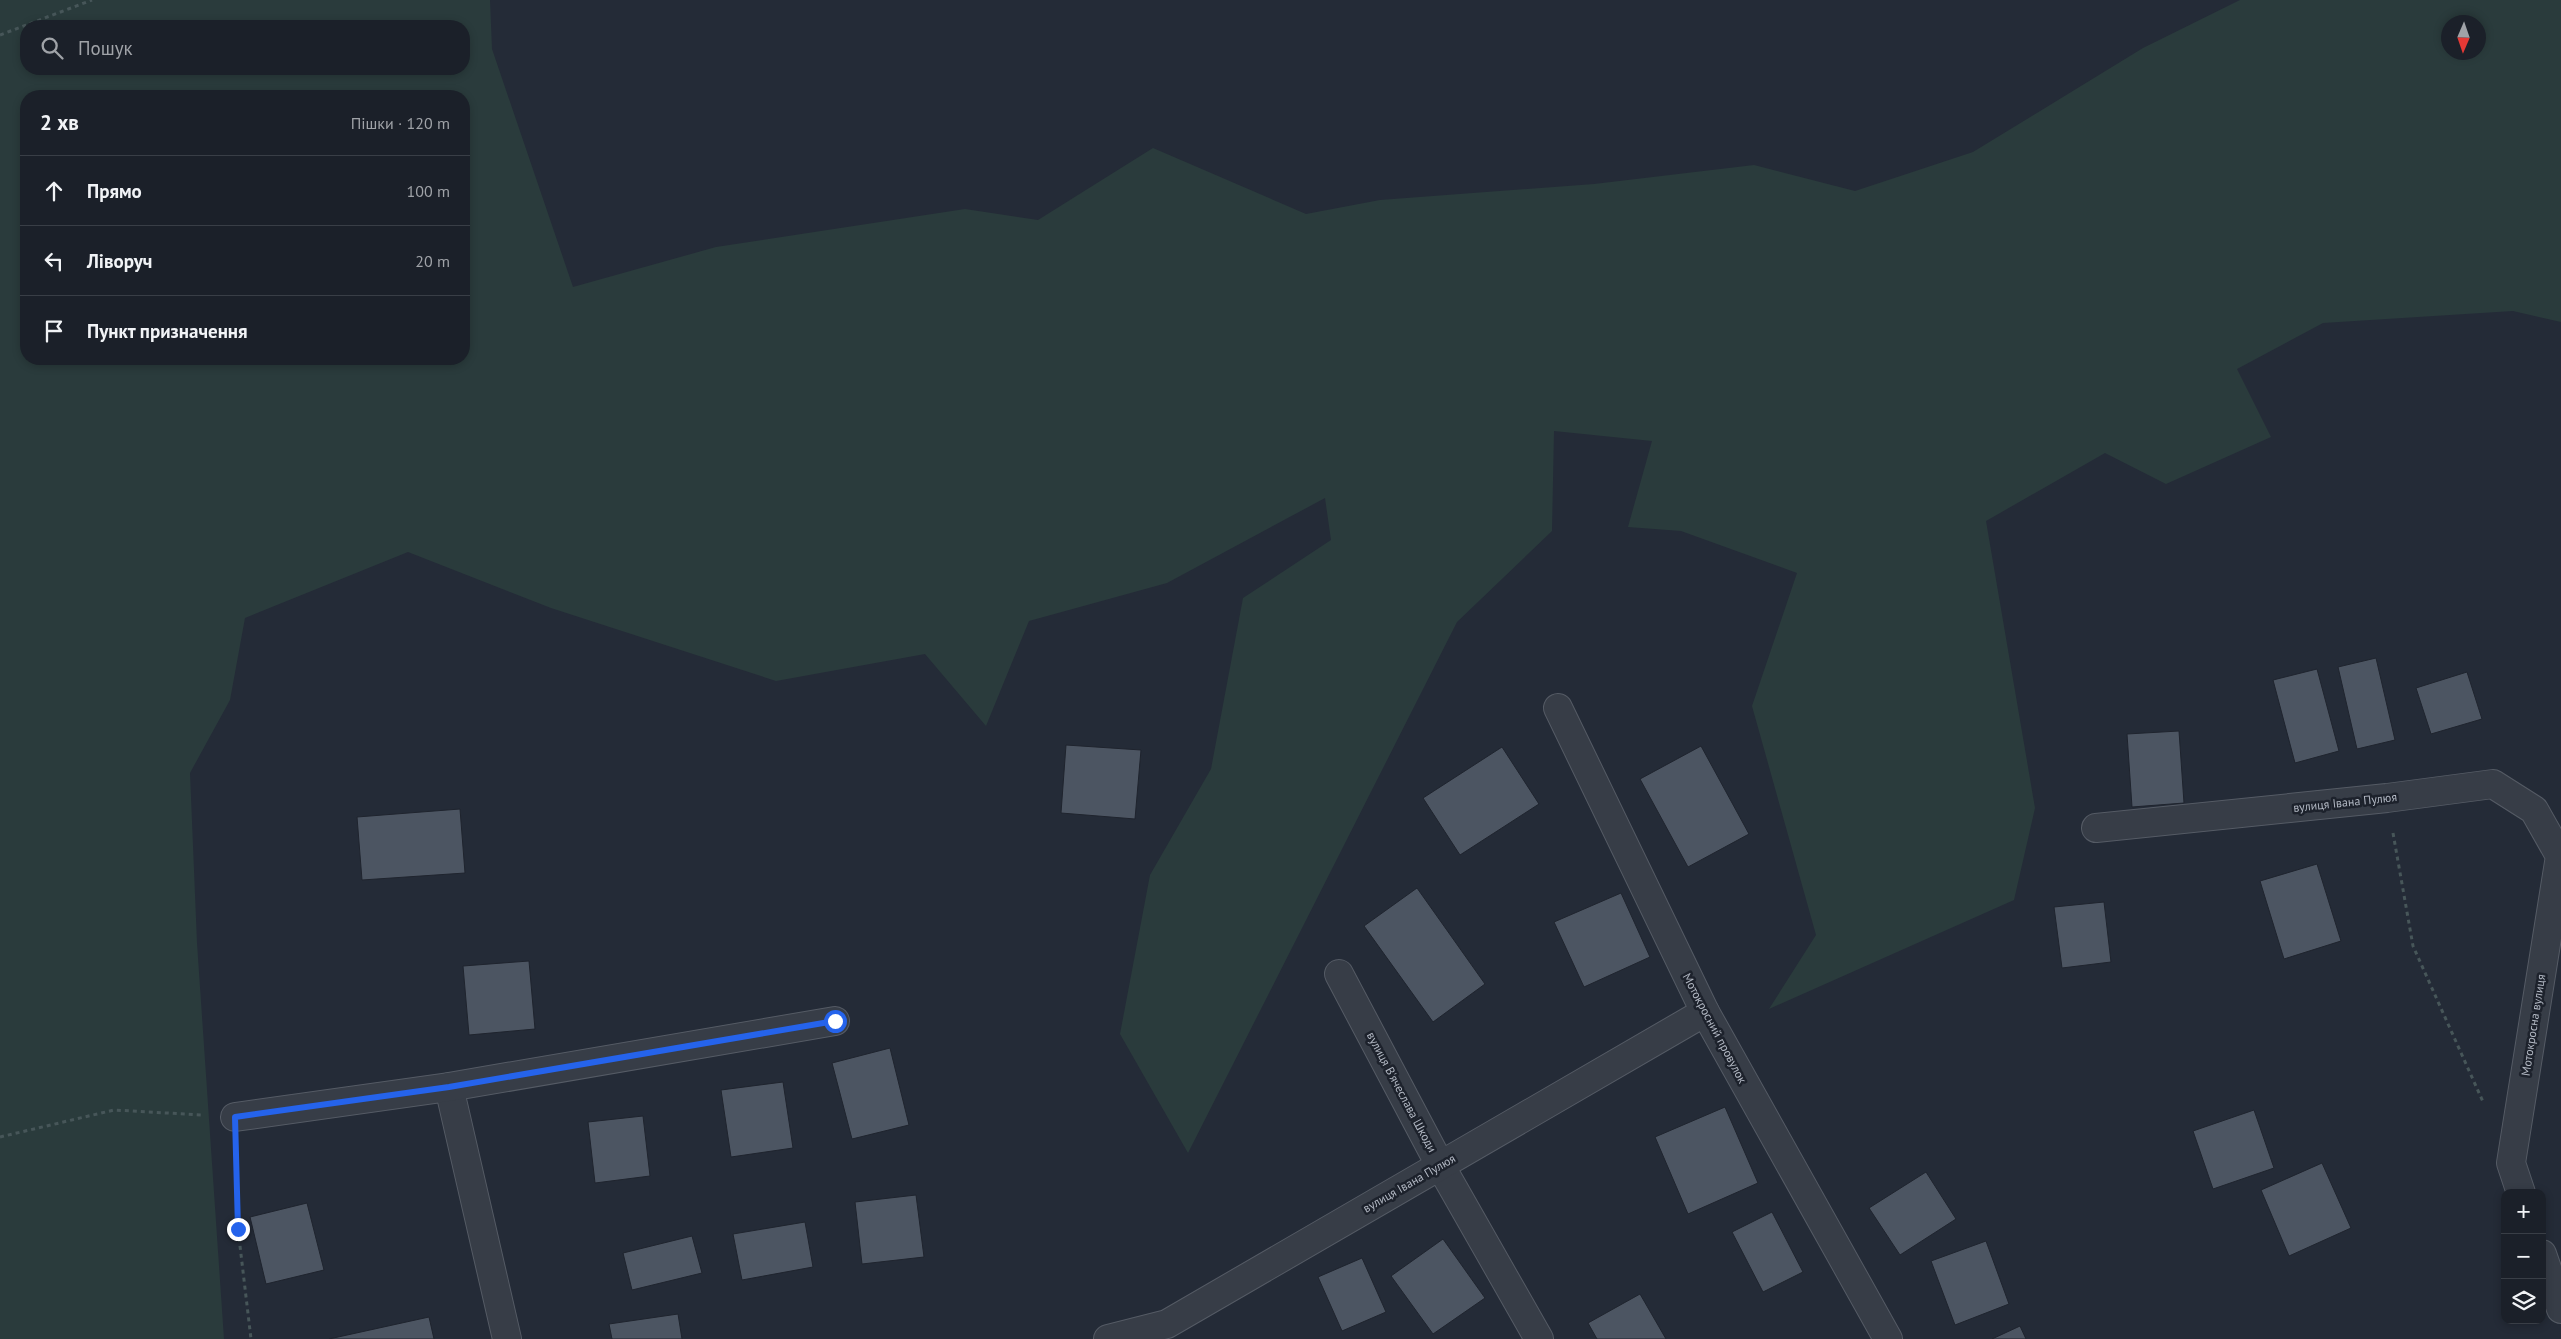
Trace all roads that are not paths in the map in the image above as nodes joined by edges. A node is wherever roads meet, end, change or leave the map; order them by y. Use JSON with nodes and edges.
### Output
{"nodes":[{"id":1,"x":1558,"y":708,"type":"dead end"},
{"id":2,"x":2096,"y":828,"type":"dead end"},
{"id":3,"x":2560,"y":856,"type":"edge"},
{"id":4,"x":1340,"y":974,"type":"dead end"},
{"id":5,"x":1705,"y":1012,"type":"junction"},
{"id":6,"x":835,"y":1021,"type":"dead end"},
{"id":7,"x":449,"y":1087,"type":"junction"},
{"id":8,"x":235,"y":1117,"type":"road end"},
{"id":9,"x":1440,"y":1165,"type":"junction"},
{"id":10,"x":2520,"y":1189,"type":"edge"},
{"id":11,"x":2546,"y":1266,"type":"edge"},
{"id":12,"x":2561,"y":1309,"type":"edge"},
{"id":13,"x":507,"y":1339,"type":"edge"},
{"id":14,"x":1108,"y":1339,"type":"edge"},
{"id":15,"x":1539,"y":1339,"type":"edge"},
{"id":16,"x":1888,"y":1339,"type":"edge"}],
"edges":[{"from":1,"to":5,"type":"street","name":"Мотокросний провулок"},
{"from":2,"to":3,"type":"street","name":"вулиця Івана Пулюя"},
{"from":3,"to":10,"type":"street","name":"Мотокросна вулиця"},
{"from":4,"to":9,"type":"street","name":"вулиця В'ячеслава Шкоди"},
{"from":5,"to":9,"type":"street","name":"вулиця Івана Пулюя"},
{"from":5,"to":16,"type":"street","name":"Мотокросний провулок"},
{"from":6,"to":7,"type":"street"},
{"from":7,"to":8,"type":"street"},
{"from":7,"to":13,"type":"street"},
{"from":9,"to":14,"type":"street","name":"вулиця Івана Пулюя"},
{"from":9,"to":15,"type":"street","name":"вулиця В'ячеслава Шкоди"},
{"from":11,"to":12,"type":"street"}]}
